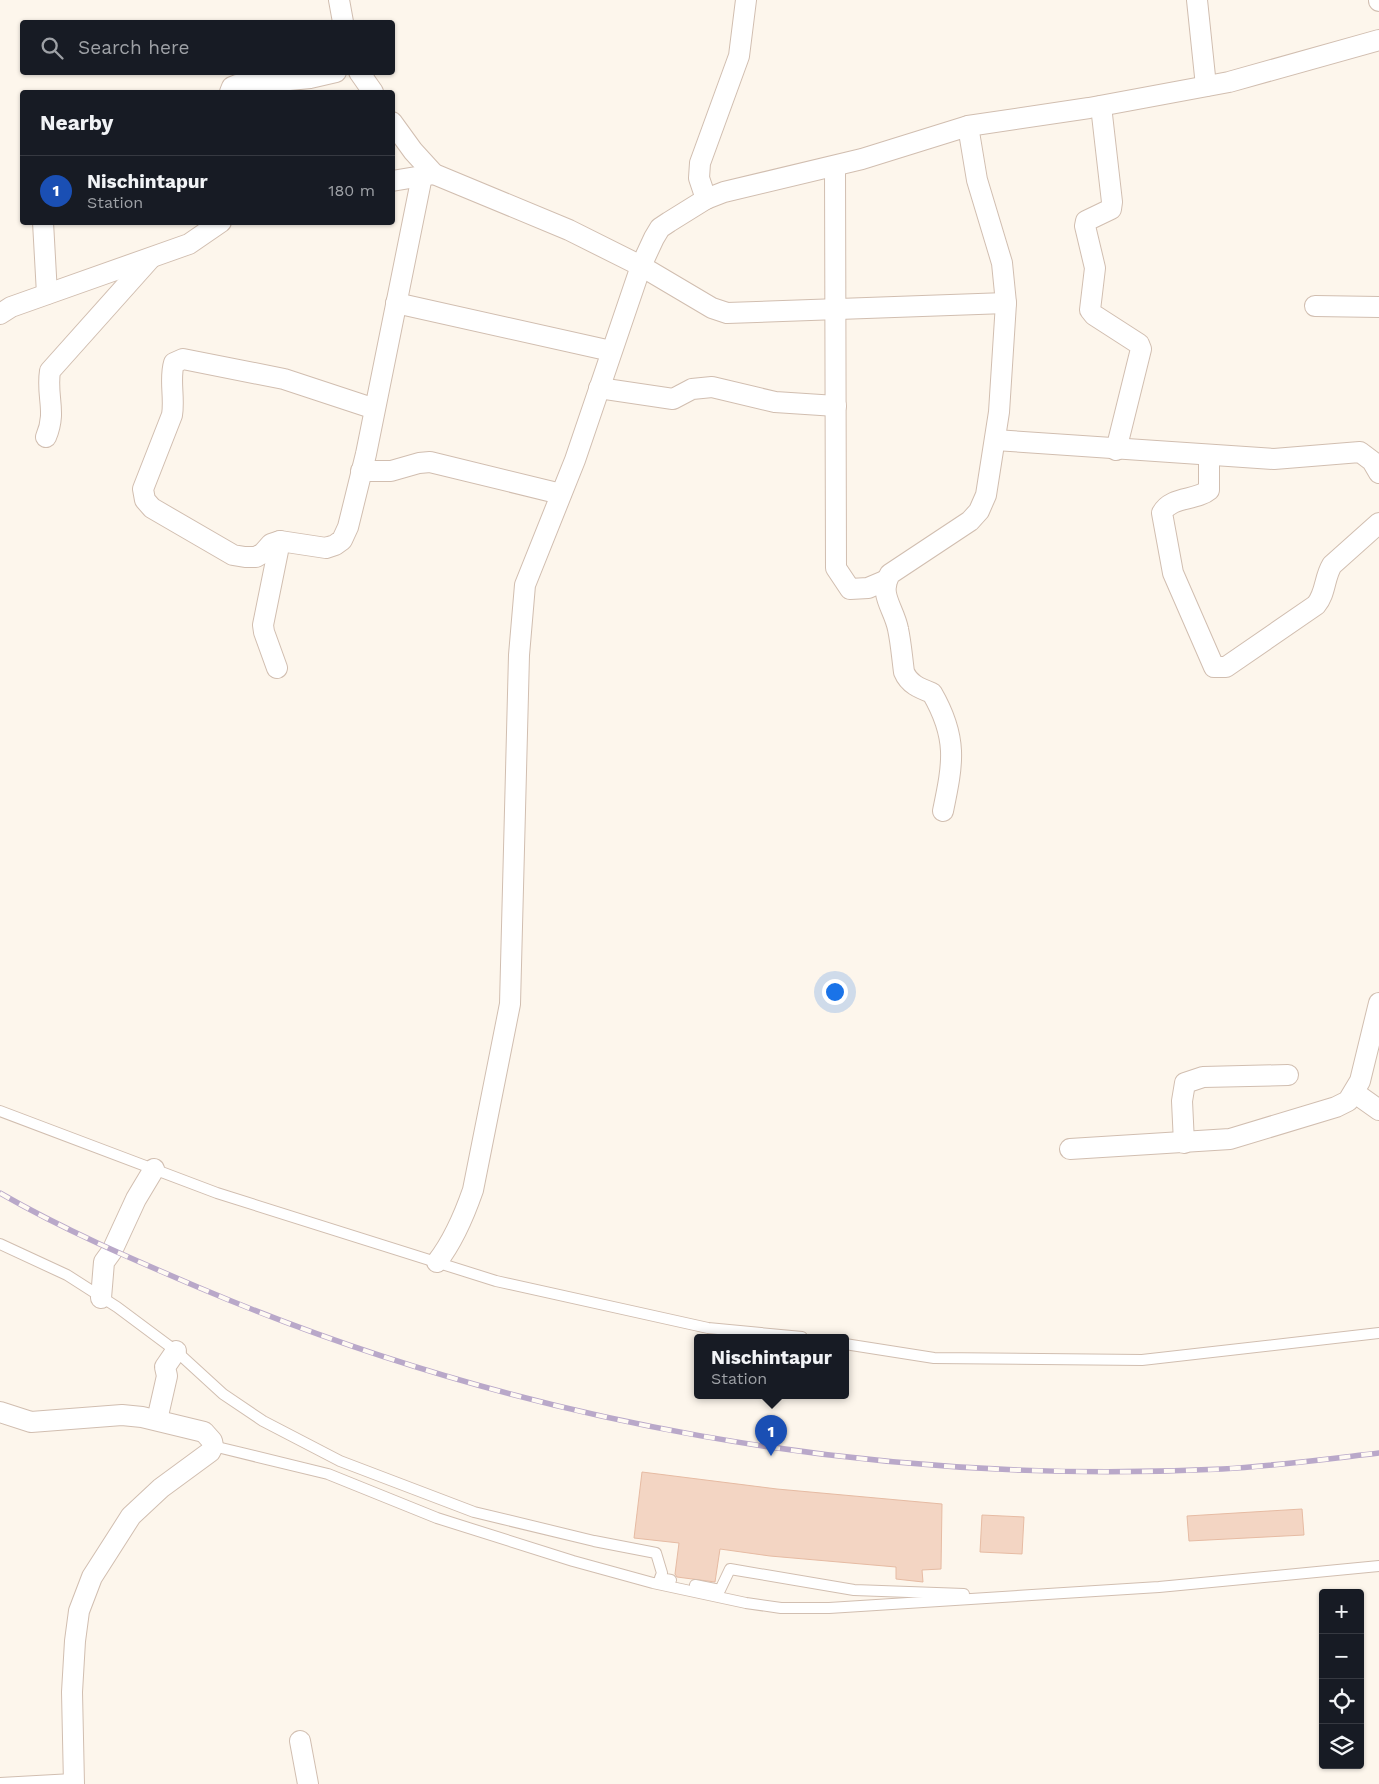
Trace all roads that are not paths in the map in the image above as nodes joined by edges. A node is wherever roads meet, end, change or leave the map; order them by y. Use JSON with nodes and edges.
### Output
{"nodes":[{"id":1,"x":339,"y":0,"type":"edge"},
{"id":2,"x":746,"y":0,"type":"edge"},
{"id":3,"x":1197,"y":0,"type":"edge"},
{"id":4,"x":343,"y":20,"type":"edge"},
{"id":5,"x":1379,"y":40,"type":"edge"},
{"id":6,"x":323,"y":75,"type":"edge"},
{"id":7,"x":361,"y":75,"type":"edge"},
{"id":8,"x":1206,"y":86,"type":"junction"},
{"id":9,"x":231,"y":90,"type":"edge"},
{"id":10,"x":372,"y":90,"type":"edge"},
{"id":11,"x":1101,"y":106,"type":"junction"},
{"id":12,"x":395,"y":126,"type":"edge"},
{"id":13,"x":968,"y":126,"type":"junction"},
{"id":14,"x":835,"y":166,"type":"junction"},
{"id":15,"x":428,"y":175,"type":"junction"},
{"id":16,"x":395,"y":180,"type":"edge"},
{"id":17,"x":706,"y":199,"type":"junction"},
{"id":18,"x":43,"y":225,"type":"edge"},
{"id":19,"x":218,"y":225,"type":"edge"},
{"id":20,"x":152,"y":257,"type":"junction"},
{"id":21,"x":641,"y":266,"type":"junction"},
{"id":22,"x":47,"y":294,"type":"junction"},
{"id":23,"x":396,"y":303,"type":"junction"},
{"id":24,"x":1006,"y":303,"type":"junction"},
{"id":25,"x":1315,"y":306,"type":"dead end"},
{"id":26,"x":1379,"y":307,"type":"edge"},
{"id":27,"x":836,"y":308,"type":"junction"},
{"id":28,"x":0,"y":314,"type":"edge"},
{"id":29,"x":611,"y":351,"type":"junction"},
{"id":30,"x":599,"y":388,"type":"junction"},
{"id":31,"x":836,"y":406,"type":"junction"},
{"id":32,"x":375,"y":409,"type":"junction"},
{"id":33,"x":46,"y":437,"type":"dead end"},
{"id":34,"x":994,"y":440,"type":"junction"},
{"id":35,"x":1116,"y":450,"type":"junction"},
{"id":36,"x":1209,"y":456,"type":"junction"},
{"id":37,"x":361,"y":471,"type":"junction"},
{"id":38,"x":1379,"y":473,"type":"edge"},
{"id":39,"x":562,"y":494,"type":"junction"},
{"id":40,"x":1379,"y":523,"type":"edge"},
{"id":41,"x":280,"y":541,"type":"junction"},
{"id":42,"x":887,"y":580,"type":"junction"},
{"id":43,"x":277,"y":668,"type":"dead end"},
{"id":44,"x":943,"y":811,"type":"dead end"},
{"id":45,"x":1379,"y":1003,"type":"edge"},
{"id":46,"x":1288,"y":1075,"type":"dead end"},
{"id":47,"x":1355,"y":1093,"type":"junction"},
{"id":48,"x":1379,"y":1110,"type":"edge"},
{"id":49,"x":0,"y":1111,"type":"edge"},
{"id":50,"x":1184,"y":1143,"type":"junction"},
{"id":51,"x":1070,"y":1149,"type":"dead end"},
{"id":52,"x":154,"y":1169,"type":"junction"},
{"id":53,"x":0,"y":1244,"type":"edge"},
{"id":54,"x":437,"y":1262,"type":"junction"},
{"id":55,"x":100,"y":1298,"type":"junction"},
{"id":56,"x":1379,"y":1333,"type":"edge"},
{"id":57,"x":771,"y":1334,"type":"edge"},
{"id":58,"x":849,"y":1345,"type":"edge"},
{"id":59,"x":176,"y":1351,"type":"junction"},
{"id":60,"x":0,"y":1412,"type":"edge"},
{"id":61,"x":157,"y":1420,"type":"junction"},
{"id":62,"x":213,"y":1446,"type":"junction"},
{"id":63,"x":1379,"y":1566,"type":"edge"},
{"id":64,"x":1023,"y":1596,"type":"junction"},
{"id":65,"x":300,"y":1741,"type":"dead end"},
{"id":66,"x":74,"y":1782,"type":"edge"},
{"id":67,"x":0,"y":1783,"type":"edge"},
{"id":68,"x":308,"y":1784,"type":"edge"}],
"edges":[{"from":1,"to":4,"type":"street"},
{"from":2,"to":17,"type":"street"},
{"from":3,"to":8,"type":"street"},
{"from":5,"to":8,"type":"street"},
{"from":6,"to":9,"type":"street"},
{"from":7,"to":10,"type":"street"},
{"from":8,"to":11,"type":"street"},
{"from":11,"to":13,"type":"street"},
{"from":11,"to":35,"type":"street"},
{"from":12,"to":15,"type":"street"},
{"from":13,"to":14,"type":"street"},
{"from":13,"to":24,"type":"street"},
{"from":14,"to":17,"type":"street"},
{"from":14,"to":27,"type":"street"},
{"from":15,"to":16,"type":"street"},
{"from":15,"to":21,"type":"street"},
{"from":15,"to":23,"type":"street"},
{"from":17,"to":21,"type":"street"},
{"from":18,"to":22,"type":"street"},
{"from":19,"to":20,"type":"street"},
{"from":20,"to":22,"type":"street"},
{"from":20,"to":33,"type":"street"},
{"from":21,"to":27,"type":"street"},
{"from":21,"to":29,"type":"street"},
{"from":22,"to":28,"type":"street"},
{"from":23,"to":29,"type":"street"},
{"from":23,"to":32,"type":"street"},
{"from":24,"to":27,"type":"street"},
{"from":24,"to":34,"type":"street"},
{"from":25,"to":26,"type":"street"},
{"from":27,"to":31,"type":"street"},
{"from":29,"to":30,"type":"street"},
{"from":30,"to":31,"type":"street"},
{"from":30,"to":39,"type":"street"},
{"from":31,"to":42,"type":"street"},
{"from":32,"to":37,"type":"street"},
{"from":32,"to":41,"type":"street"},
{"from":34,"to":35,"type":"street"},
{"from":34,"to":42,"type":"street"},
{"from":35,"to":36,"type":"street"},
{"from":36,"to":38,"type":"street"},
{"from":36,"to":40,"type":"street"},
{"from":37,"to":39,"type":"street"},
{"from":37,"to":41,"type":"street"},
{"from":39,"to":54,"type":"street"},
{"from":41,"to":43,"type":"street"},
{"from":42,"to":44,"type":"street"},
{"from":45,"to":47,"type":"street"},
{"from":46,"to":50,"type":"street"},
{"from":47,"to":48,"type":"street"},
{"from":47,"to":50,"type":"street"},
{"from":49,"to":52,"type":"lane"},
{"from":50,"to":51,"type":"street"},
{"from":52,"to":54,"type":"lane"},
{"from":52,"to":55,"type":"street"},
{"from":53,"to":55,"type":"lane"},
{"from":54,"to":57,"type":"lane"},
{"from":55,"to":59,"type":"lane"},
{"from":56,"to":58,"type":"lane"},
{"from":59,"to":61,"type":"street"},
{"from":59,"to":64,"type":"lane"},
{"from":60,"to":61,"type":"street"},
{"from":61,"to":62,"type":"street"},
{"from":62,"to":64,"type":"lane"},
{"from":62,"to":66,"type":"street"},
{"from":63,"to":64,"type":"lane"},
{"from":65,"to":68,"type":"street"},
{"from":66,"to":67,"type":"lane"}]}
